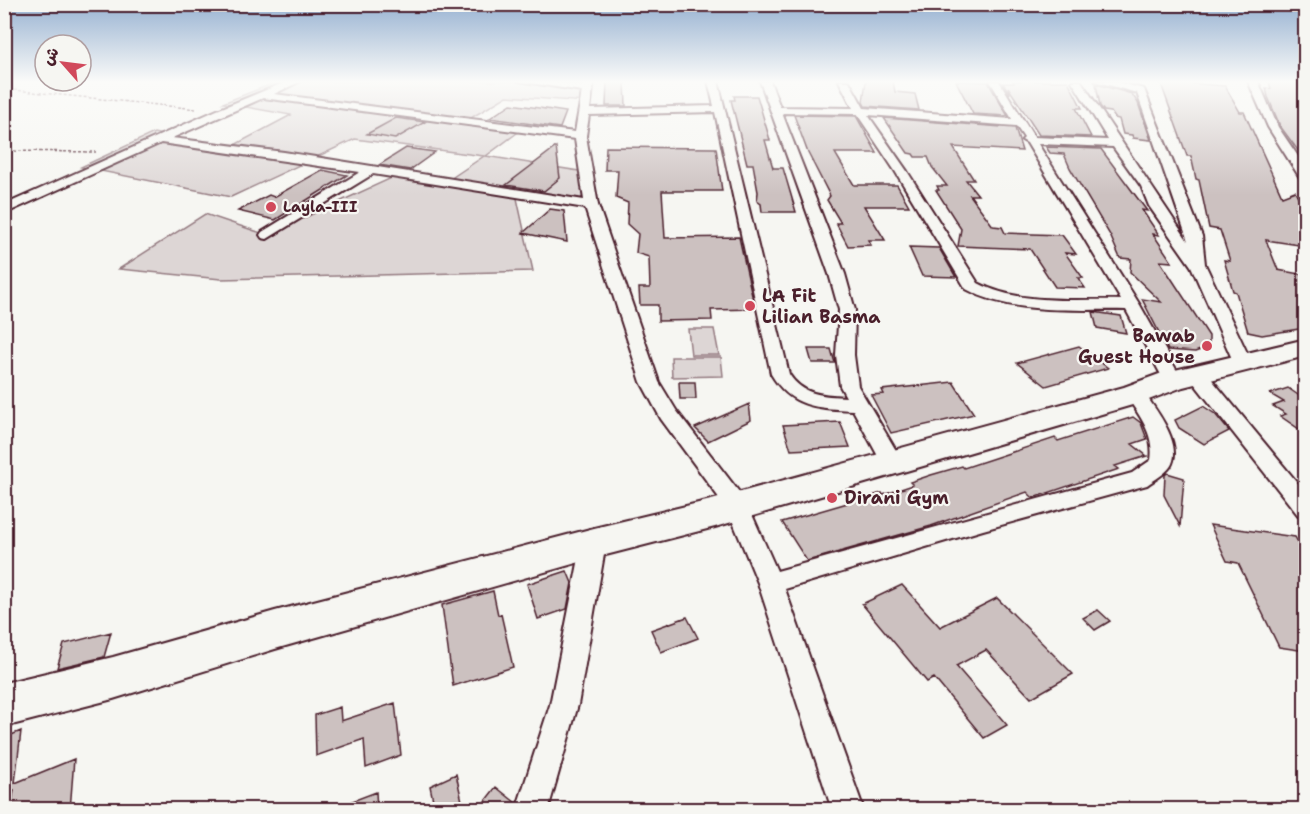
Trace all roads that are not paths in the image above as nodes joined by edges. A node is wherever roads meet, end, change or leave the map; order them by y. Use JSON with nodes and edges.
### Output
{"nodes":[{"id":1,"x":206,"y":119,"type":"edge"},
{"id":2,"x":447,"y":119,"type":"edge"},
{"id":3,"x":583,"y":119,"type":"edge"},
{"id":4,"x":722,"y":119,"type":"edge"},
{"id":5,"x":780,"y":119,"type":"edge"},
{"id":6,"x":865,"y":119,"type":"edge"},
{"id":7,"x":966,"y":119,"type":"edge"},
{"id":8,"x":1017,"y":119,"type":"edge"},
{"id":9,"x":1100,"y":119,"type":"edge"},
{"id":10,"x":1151,"y":119,"type":"edge"},
{"id":11,"x":1270,"y":119,"type":"edge"},
{"id":12,"x":1019,"y":123,"type":"junction"},
{"id":13,"x":580,"y":136,"type":"junction"},
{"id":14,"x":161,"y":140,"type":"junction"},
{"id":15,"x":1028,"y":140,"type":"junction"},
{"id":16,"x":1116,"y":144,"type":"junction"},
{"id":17,"x":371,"y":170,"type":"junction"},
{"id":18,"x":1305,"y":178,"type":"edge"},
{"id":19,"x":1147,"y":186,"type":"junction"},
{"id":20,"x":1175,"y":188,"type":"junction"},
{"id":21,"x":591,"y":205,"type":"junction"},
{"id":22,"x":4,"y":210,"type":"edge"},
{"id":23,"x":267,"y":235,"type":"dead end"},
{"id":24,"x":1199,"y":266,"type":"junction"},
{"id":25,"x":1132,"y":305,"type":"junction"},
{"id":26,"x":1305,"y":347,"type":"edge"},
{"id":27,"x":1242,"y":362,"type":"junction"},
{"id":28,"x":1185,"y":377,"type":"junction"},
{"id":29,"x":1135,"y":394,"type":"junction"},
{"id":30,"x":857,"y":404,"type":"junction"},
{"id":31,"x":893,"y":464,"type":"junction"},
{"id":32,"x":738,"y":507,"type":"junction"},
{"id":33,"x":1305,"y":509,"type":"edge"},
{"id":34,"x":594,"y":543,"type":"junction"},
{"id":35,"x":770,"y":584,"type":"junction"},
{"id":36,"x":4,"y":705,"type":"edge"},
{"id":37,"x":532,"y":810,"type":"edge"},
{"id":38,"x":848,"y":810,"type":"edge"}],
"edges":[{"from":1,"to":14,"type":"street"},
{"from":2,"to":13,"type":"street"},
{"from":3,"to":13,"type":"street"},
{"from":4,"to":30,"type":"street"},
{"from":5,"to":30,"type":"street"},
{"from":6,"to":25,"type":"street"},
{"from":7,"to":12,"type":"street"},
{"from":8,"to":12,"type":"street"},
{"from":9,"to":16,"type":"street"},
{"from":10,"to":20,"type":"street"},
{"from":11,"to":18,"type":"street"},
{"from":12,"to":15,"type":"street"},
{"from":13,"to":21,"type":"street"},
{"from":14,"to":17,"type":"street"},
{"from":14,"to":22,"type":"street"},
{"from":15,"to":16,"type":"street"},
{"from":15,"to":25,"type":"street"},
{"from":16,"to":19,"type":"street"},
{"from":17,"to":21,"type":"street"},
{"from":17,"to":23,"type":"street"},
{"from":19,"to":20,"type":"street"},
{"from":19,"to":24,"type":"street"},
{"from":20,"to":24,"type":"street"},
{"from":21,"to":32,"type":"street"},
{"from":24,"to":27,"type":"street"},
{"from":25,"to":28,"type":"street"},
{"from":26,"to":27,"type":"main road"},
{"from":27,"to":28,"type":"main road"},
{"from":28,"to":29,"type":"main road"},
{"from":28,"to":33,"type":"street"},
{"from":29,"to":31,"type":"main road"},
{"from":29,"to":35,"type":"street"},
{"from":30,"to":31,"type":"street"},
{"from":31,"to":32,"type":"main road"},
{"from":32,"to":34,"type":"main road"},
{"from":32,"to":35,"type":"street"},
{"from":34,"to":36,"type":"main road"},
{"from":34,"to":37,"type":"street"},
{"from":35,"to":38,"type":"street"}]}
